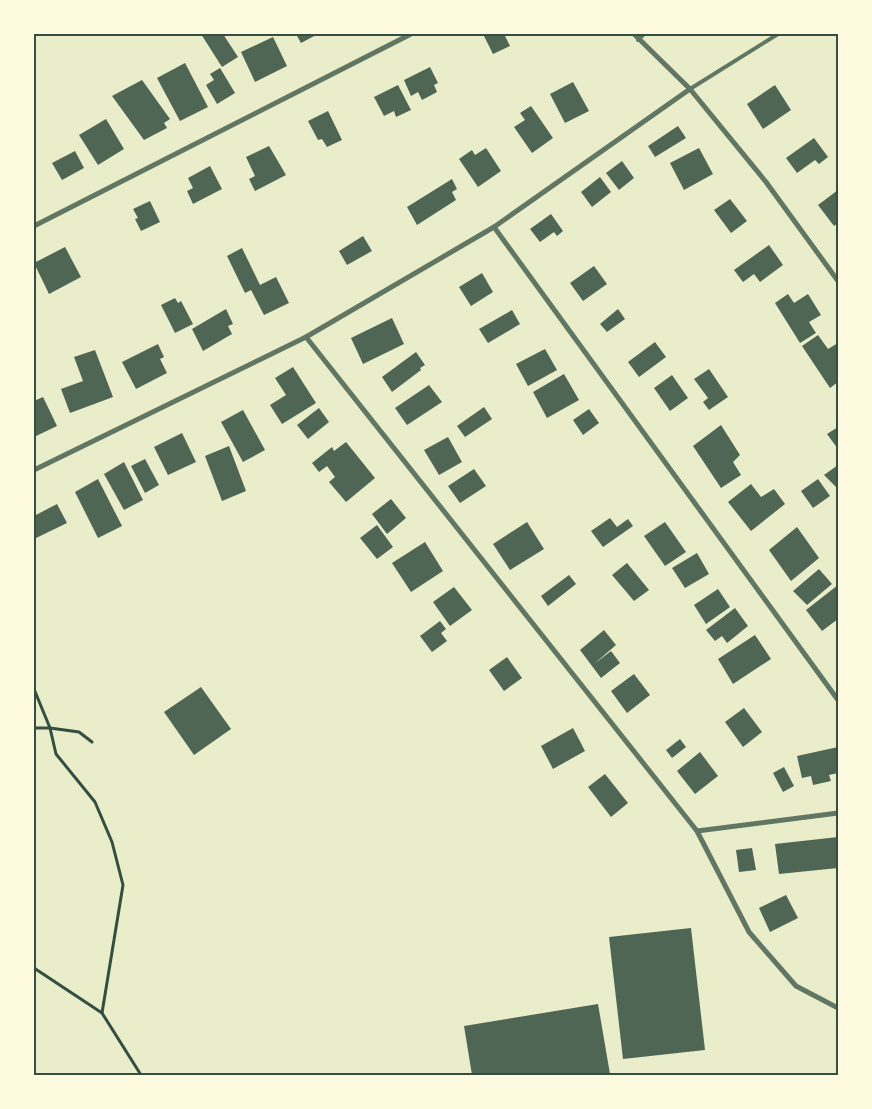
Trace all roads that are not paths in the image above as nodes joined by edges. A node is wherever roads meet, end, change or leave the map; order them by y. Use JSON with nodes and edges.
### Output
{"nodes":[{"id":1,"x":411,"y":34,"type":"edge"},
{"id":2,"x":634,"y":34,"type":"edge"},
{"id":3,"x":644,"y":34,"type":"edge"},
{"id":4,"x":778,"y":34,"type":"edge"},
{"id":5,"x":638,"y":40,"type":"junction"},
{"id":6,"x":690,"y":89,"type":"junction"},
{"id":7,"x":34,"y":226,"type":"edge"},
{"id":8,"x":494,"y":227,"type":"junction"},
{"id":9,"x":838,"y":282,"type":"edge"},
{"id":10,"x":306,"y":337,"type":"junction"},
{"id":11,"x":34,"y":470,"type":"edge"},
{"id":12,"x":838,"y":700,"type":"edge"},
{"id":13,"x":838,"y":813,"type":"edge"},
{"id":14,"x":697,"y":831,"type":"junction"},
{"id":15,"x":838,"y":1008,"type":"edge"}],
"edges":[{"from":1,"to":7,"type":"street"},
{"from":2,"to":5,"type":"street"},
{"from":3,"to":5,"type":"lane"},
{"from":4,"to":6,"type":"lane"},
{"from":5,"to":6,"type":"street"},
{"from":6,"to":8,"type":"street"},
{"from":6,"to":9,"type":"street"},
{"from":8,"to":10,"type":"street"},
{"from":8,"to":12,"type":"street"},
{"from":10,"to":11,"type":"street"},
{"from":10,"to":14,"type":"street"},
{"from":13,"to":14,"type":"street"},
{"from":14,"to":15,"type":"street"}]}
